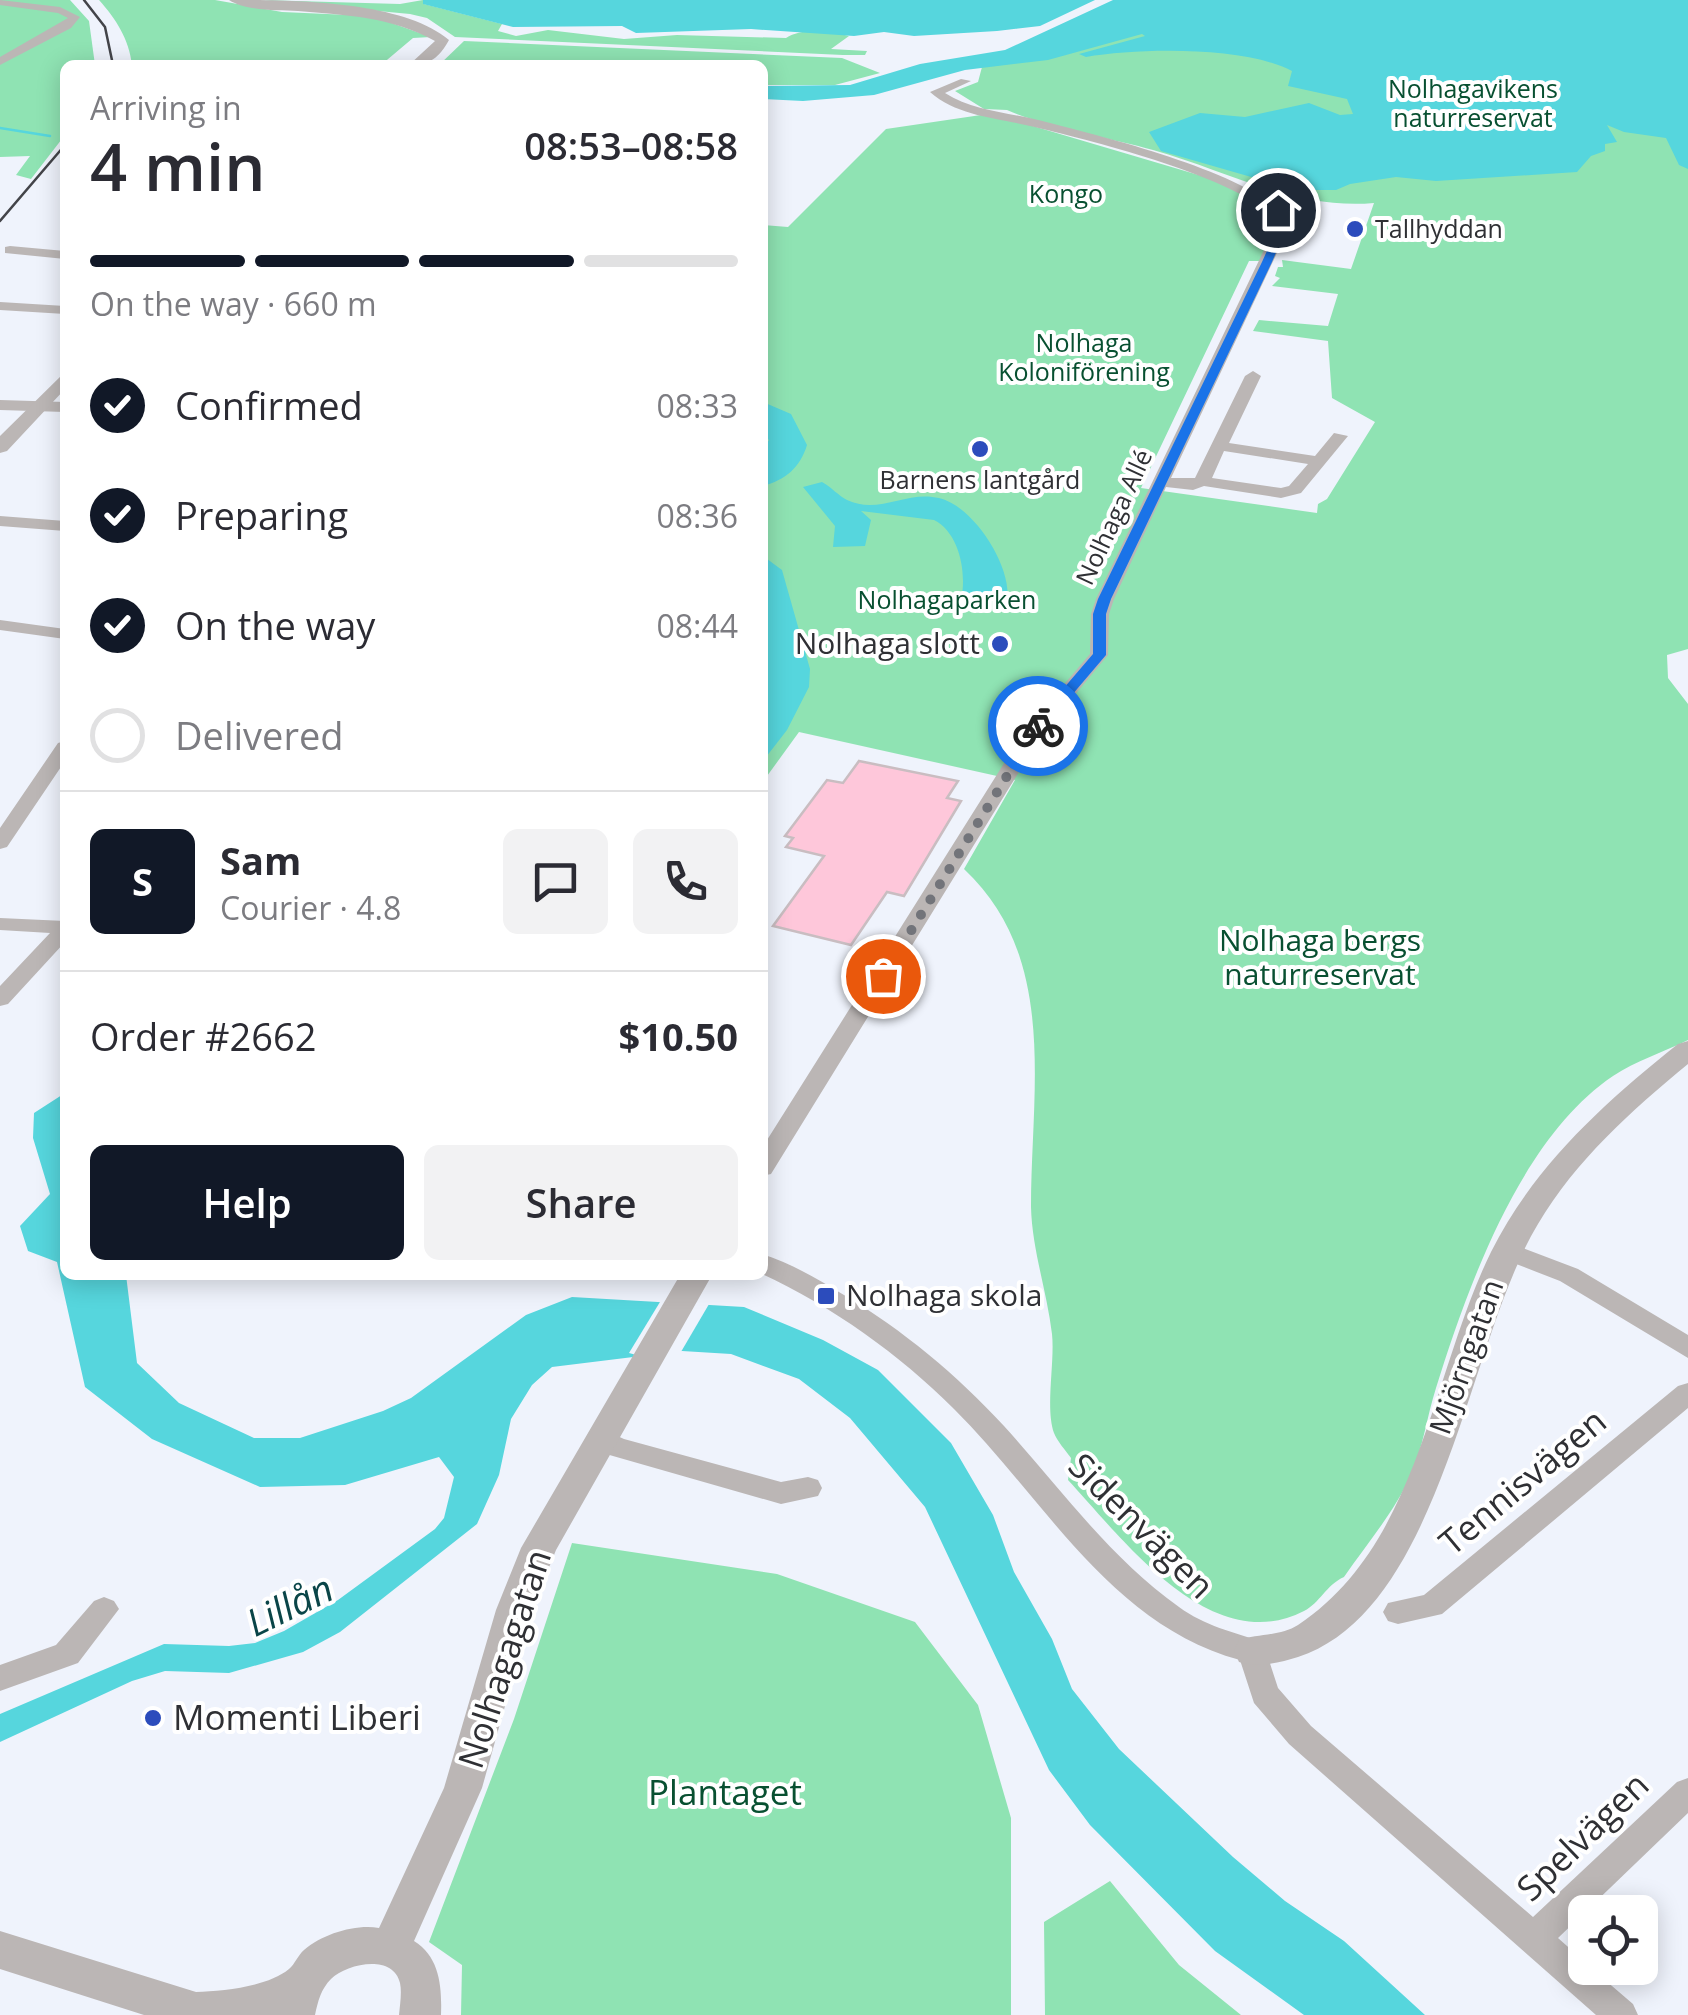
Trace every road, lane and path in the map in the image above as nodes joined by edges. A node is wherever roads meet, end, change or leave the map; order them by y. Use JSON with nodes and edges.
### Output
{"nodes":[{"id":1,"x":234,"y":0,"type":"edge"},
{"id":2,"x":0,"y":2,"type":"edge"},
{"id":3,"x":423,"y":60,"type":"edge"},
{"id":4,"x":0,"y":62,"type":"edge"},
{"id":5,"x":965,"y":81,"type":"dead end"},
{"id":6,"x":10,"y":250,"type":"dead end"},
{"id":7,"x":60,"y":255,"type":"edge"},
{"id":8,"x":0,"y":306,"type":"edge"},
{"id":9,"x":60,"y":310,"type":"edge"},
{"id":10,"x":1253,"y":376,"type":"dead end"},
{"id":11,"x":60,"y":383,"type":"edge"},
{"id":12,"x":0,"y":405,"type":"edge"},
{"id":13,"x":37,"y":407,"type":"junction"},
{"id":14,"x":60,"y":407,"type":"edge"},
{"id":15,"x":1340,"y":436,"type":"dead end"},
{"id":16,"x":1220,"y":446,"type":"junction"},
{"id":17,"x":0,"y":447,"type":"edge"},
{"id":18,"x":1319,"y":462,"type":"junction"},
{"id":19,"x":1202,"y":480,"type":"junction"},
{"id":20,"x":1160,"y":482,"type":"junction"},
{"id":21,"x":0,"y":521,"type":"edge"},
{"id":22,"x":60,"y":526,"type":"edge"},
{"id":23,"x":0,"y":625,"type":"edge"},
{"id":24,"x":60,"y":633,"type":"edge"},
{"id":25,"x":60,"y":755,"type":"edge"},
{"id":26,"x":0,"y":842,"type":"edge"},
{"id":27,"x":0,"y":924,"type":"edge"},
{"id":28,"x":60,"y":928,"type":"edge"},
{"id":29,"x":60,"y":933,"type":"edge"},
{"id":30,"x":0,"y":999,"type":"edge"},
{"id":31,"x":1688,"y":1050,"type":"edge"},
{"id":32,"x":768,"y":1158,"type":"edge"},
{"id":33,"x":1507,"y":1251,"type":"junction"},
{"id":34,"x":768,"y":1266,"type":"edge"},
{"id":35,"x":693,"y":1280,"type":"edge"},
{"id":36,"x":1688,"y":1348,"type":"edge"},
{"id":37,"x":1688,"y":1393,"type":"edge"},
{"id":38,"x":600,"y":1438,"type":"junction"},
{"id":39,"x":808,"y":1488,"type":"dead end"},
{"id":40,"x":104,"y":1609,"type":"dead end"},
{"id":41,"x":1398,"y":1612,"type":"dead end"},
{"id":42,"x":1252,"y":1650,"type":"junction"},
{"id":43,"x":0,"y":1678,"type":"edge"},
{"id":44,"x":1688,"y":1792,"type":"edge"},
{"id":45,"x":1534,"y":1939,"type":"junction"},
{"id":46,"x":390,"y":1948,"type":"junction"},
{"id":47,"x":0,"y":1950,"type":"edge"},
{"id":48,"x":297,"y":2000,"type":"edge"},
{"id":49,"x":197,"y":2014,"type":"edge"},
{"id":50,"x":422,"y":2014,"type":"edge"},
{"id":51,"x":1621,"y":2015,"type":"edge"}],
"edges":[{"from":1,"to":3,"type":"street"},
{"from":2,"to":4,"type":"street"},
{"from":5,"to":20,"type":"street","name":"Nolhaga Allé"},
{"from":6,"to":7,"type":"street"},
{"from":8,"to":9,"type":"street"},
{"from":10,"to":16,"type":"street"},
{"from":11,"to":13,"type":"street"},
{"from":12,"to":13,"type":"street"},
{"from":13,"to":14,"type":"street"},
{"from":13,"to":17,"type":"street"},
{"from":15,"to":18,"type":"street"},
{"from":16,"to":18,"type":"street"},
{"from":16,"to":19,"type":"street"},
{"from":18,"to":19,"type":"street"},
{"from":19,"to":20,"type":"street"},
{"from":20,"to":32,"type":"street","name":"Nolhaga Allé"},
{"from":21,"to":22,"type":"street"},
{"from":23,"to":24,"type":"street"},
{"from":25,"to":26,"type":"street"},
{"from":27,"to":28,"type":"street"},
{"from":29,"to":30,"type":"street"},
{"from":31,"to":33,"type":"street","name":"Mjörngatan"},
{"from":33,"to":36,"type":"street"},
{"from":33,"to":42,"type":"street","name":"Mjörngatan"},
{"from":34,"to":42,"type":"street","name":"Sidenvägen"},
{"from":35,"to":38,"type":"street","name":"Nolhagagatan"},
{"from":37,"to":41,"type":"street","name":"Tennisvägen"},
{"from":38,"to":39,"type":"street"},
{"from":38,"to":46,"type":"street","name":"Nolhagagatan"},
{"from":40,"to":43,"type":"street"},
{"from":42,"to":45,"type":"street"},
{"from":44,"to":45,"type":"street","name":"Spelvägen"},
{"from":45,"to":51,"type":"street"},
{"from":46,"to":48,"type":"street"},
{"from":46,"to":50,"type":"street"},
{"from":47,"to":49,"type":"street"},
{"from":48,"to":49,"type":"street"}]}
